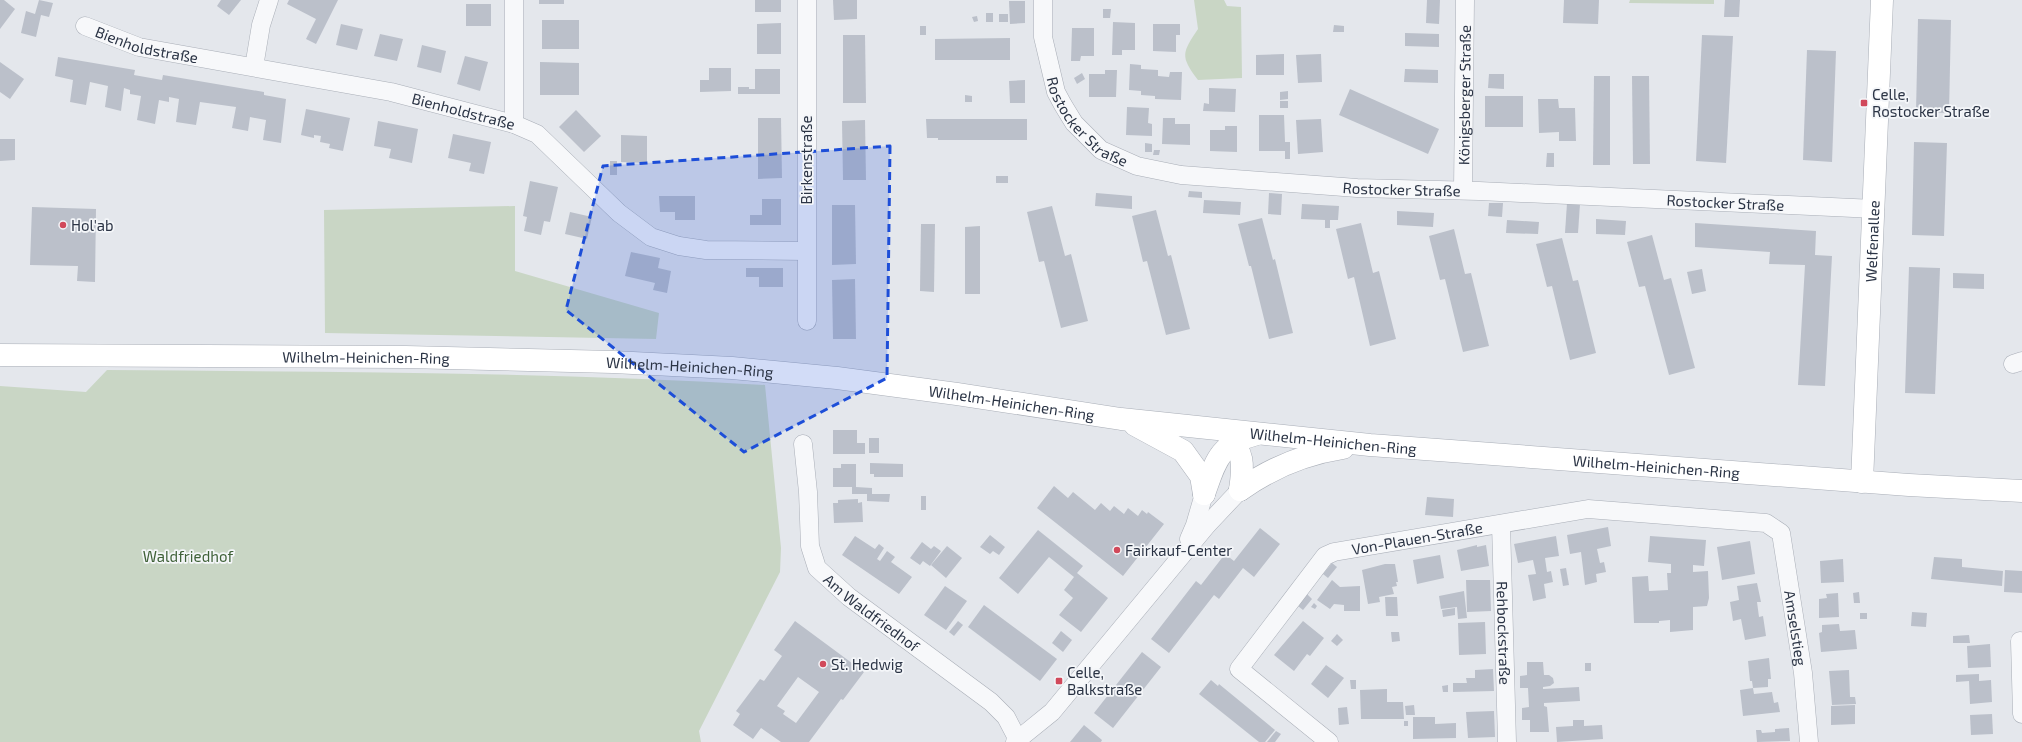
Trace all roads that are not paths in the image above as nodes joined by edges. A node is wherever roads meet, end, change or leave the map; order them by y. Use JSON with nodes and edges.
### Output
{"nodes":[{"id":1,"x":269,"y":0,"type":"edge"},
{"id":2,"x":514,"y":0,"type":"edge"},
{"id":3,"x":807,"y":0,"type":"edge"},
{"id":4,"x":1043,"y":0,"type":"edge"},
{"id":5,"x":1465,"y":0,"type":"edge"},
{"id":6,"x":1882,"y":0,"type":"edge"},
{"id":7,"x":85,"y":26,"type":"dead end"},
{"id":8,"x":254,"y":67,"type":"junction"},
{"id":9,"x":514,"y":124,"type":"junction"},
{"id":10,"x":1463,"y":190,"type":"junction"},
{"id":11,"x":1875,"y":208,"type":"junction"},
{"id":12,"x":806,"y":251,"type":"junction"},
{"id":13,"x":806,"y":321,"type":"dead end"},
{"id":14,"x":0,"y":355,"type":"edge"},
{"id":15,"x":1121,"y":419,"type":"junction"},
{"id":16,"x":1229,"y":436,"type":"junction"},
{"id":17,"x":803,"y":444,"type":"dead end"},
{"id":18,"x":1370,"y":445,"type":"junction"},
{"id":19,"x":1862,"y":482,"type":"junction"},
{"id":20,"x":1240,"y":490,"type":"junction"},
{"id":21,"x":2022,"y":491,"type":"edge"},
{"id":22,"x":1204,"y":494,"type":"junction"},
{"id":23,"x":1766,"y":523,"type":"joint"},
{"id":24,"x":1501,"y":524,"type":"junction"},
{"id":25,"x":1179,"y":560,"type":"junction"},
{"id":26,"x":2020,"y":640,"type":"dead end"},
{"id":27,"x":2022,"y":714,"type":"edge"},
{"id":28,"x":1016,"y":741,"type":"edge"},
{"id":29,"x":1329,"y":742,"type":"edge"},
{"id":30,"x":1507,"y":742,"type":"edge"},
{"id":31,"x":1809,"y":742,"type":"edge"}],
"edges":[{"from":1,"to":8,"type":"street"},
{"from":2,"to":9,"type":"street"},
{"from":3,"to":12,"type":"street","name":"Birkenstraße"},
{"from":4,"to":10,"type":"street","name":"Rostocker Straße"},
{"from":5,"to":10,"type":"street","name":"Königsberger Straße"},
{"from":6,"to":11,"type":"main road","name":"Welfenallee"},
{"from":7,"to":8,"type":"street","name":"Bienholdstraße"},
{"from":8,"to":9,"type":"street","name":"Bienholdstraße"},
{"from":9,"to":12,"type":"street","name":"Bienholdstraße"},
{"from":10,"to":11,"type":"street","name":"Rostocker Straße"},
{"from":11,"to":19,"type":"main road","name":"Welfenallee"},
{"from":12,"to":13,"type":"street","name":"Birkenstraße"},
{"from":14,"to":15,"type":"main road","name":"Wilhelm-Heinichen-Ring"},
{"from":15,"to":16,"type":"main road","name":"Wilhelm-Heinichen-Ring"},
{"from":15,"to":22,"type":"main road"},
{"from":16,"to":18,"type":"main road","name":"Wilhelm-Heinichen-Ring"},
{"from":16,"to":20,"type":"main road"},
{"from":16,"to":22,"type":"main road"},
{"from":17,"to":28,"type":"street","name":"Am Waldfriedhof"},
{"from":18,"to":19,"type":"main road","name":"Wilhelm-Heinichen-Ring"},
{"from":18,"to":20,"type":"main road"},
{"from":19,"to":21,"type":"main road","name":"Wilhelm-Heinichen-Ring"},
{"from":20,"to":25,"type":"street"},
{"from":22,"to":25,"type":"street"},
{"from":23,"to":24,"type":"street","name":"Von-Plauen-Straße"},
{"from":23,"to":31,"type":"street","name":"Amselstieg"},
{"from":24,"to":29,"type":"street","name":"Von-Plauen-Straße"},
{"from":24,"to":30,"type":"street","name":"Rehbockstraße"},
{"from":25,"to":28,"type":"street"},
{"from":26,"to":27,"type":"street"}]}
